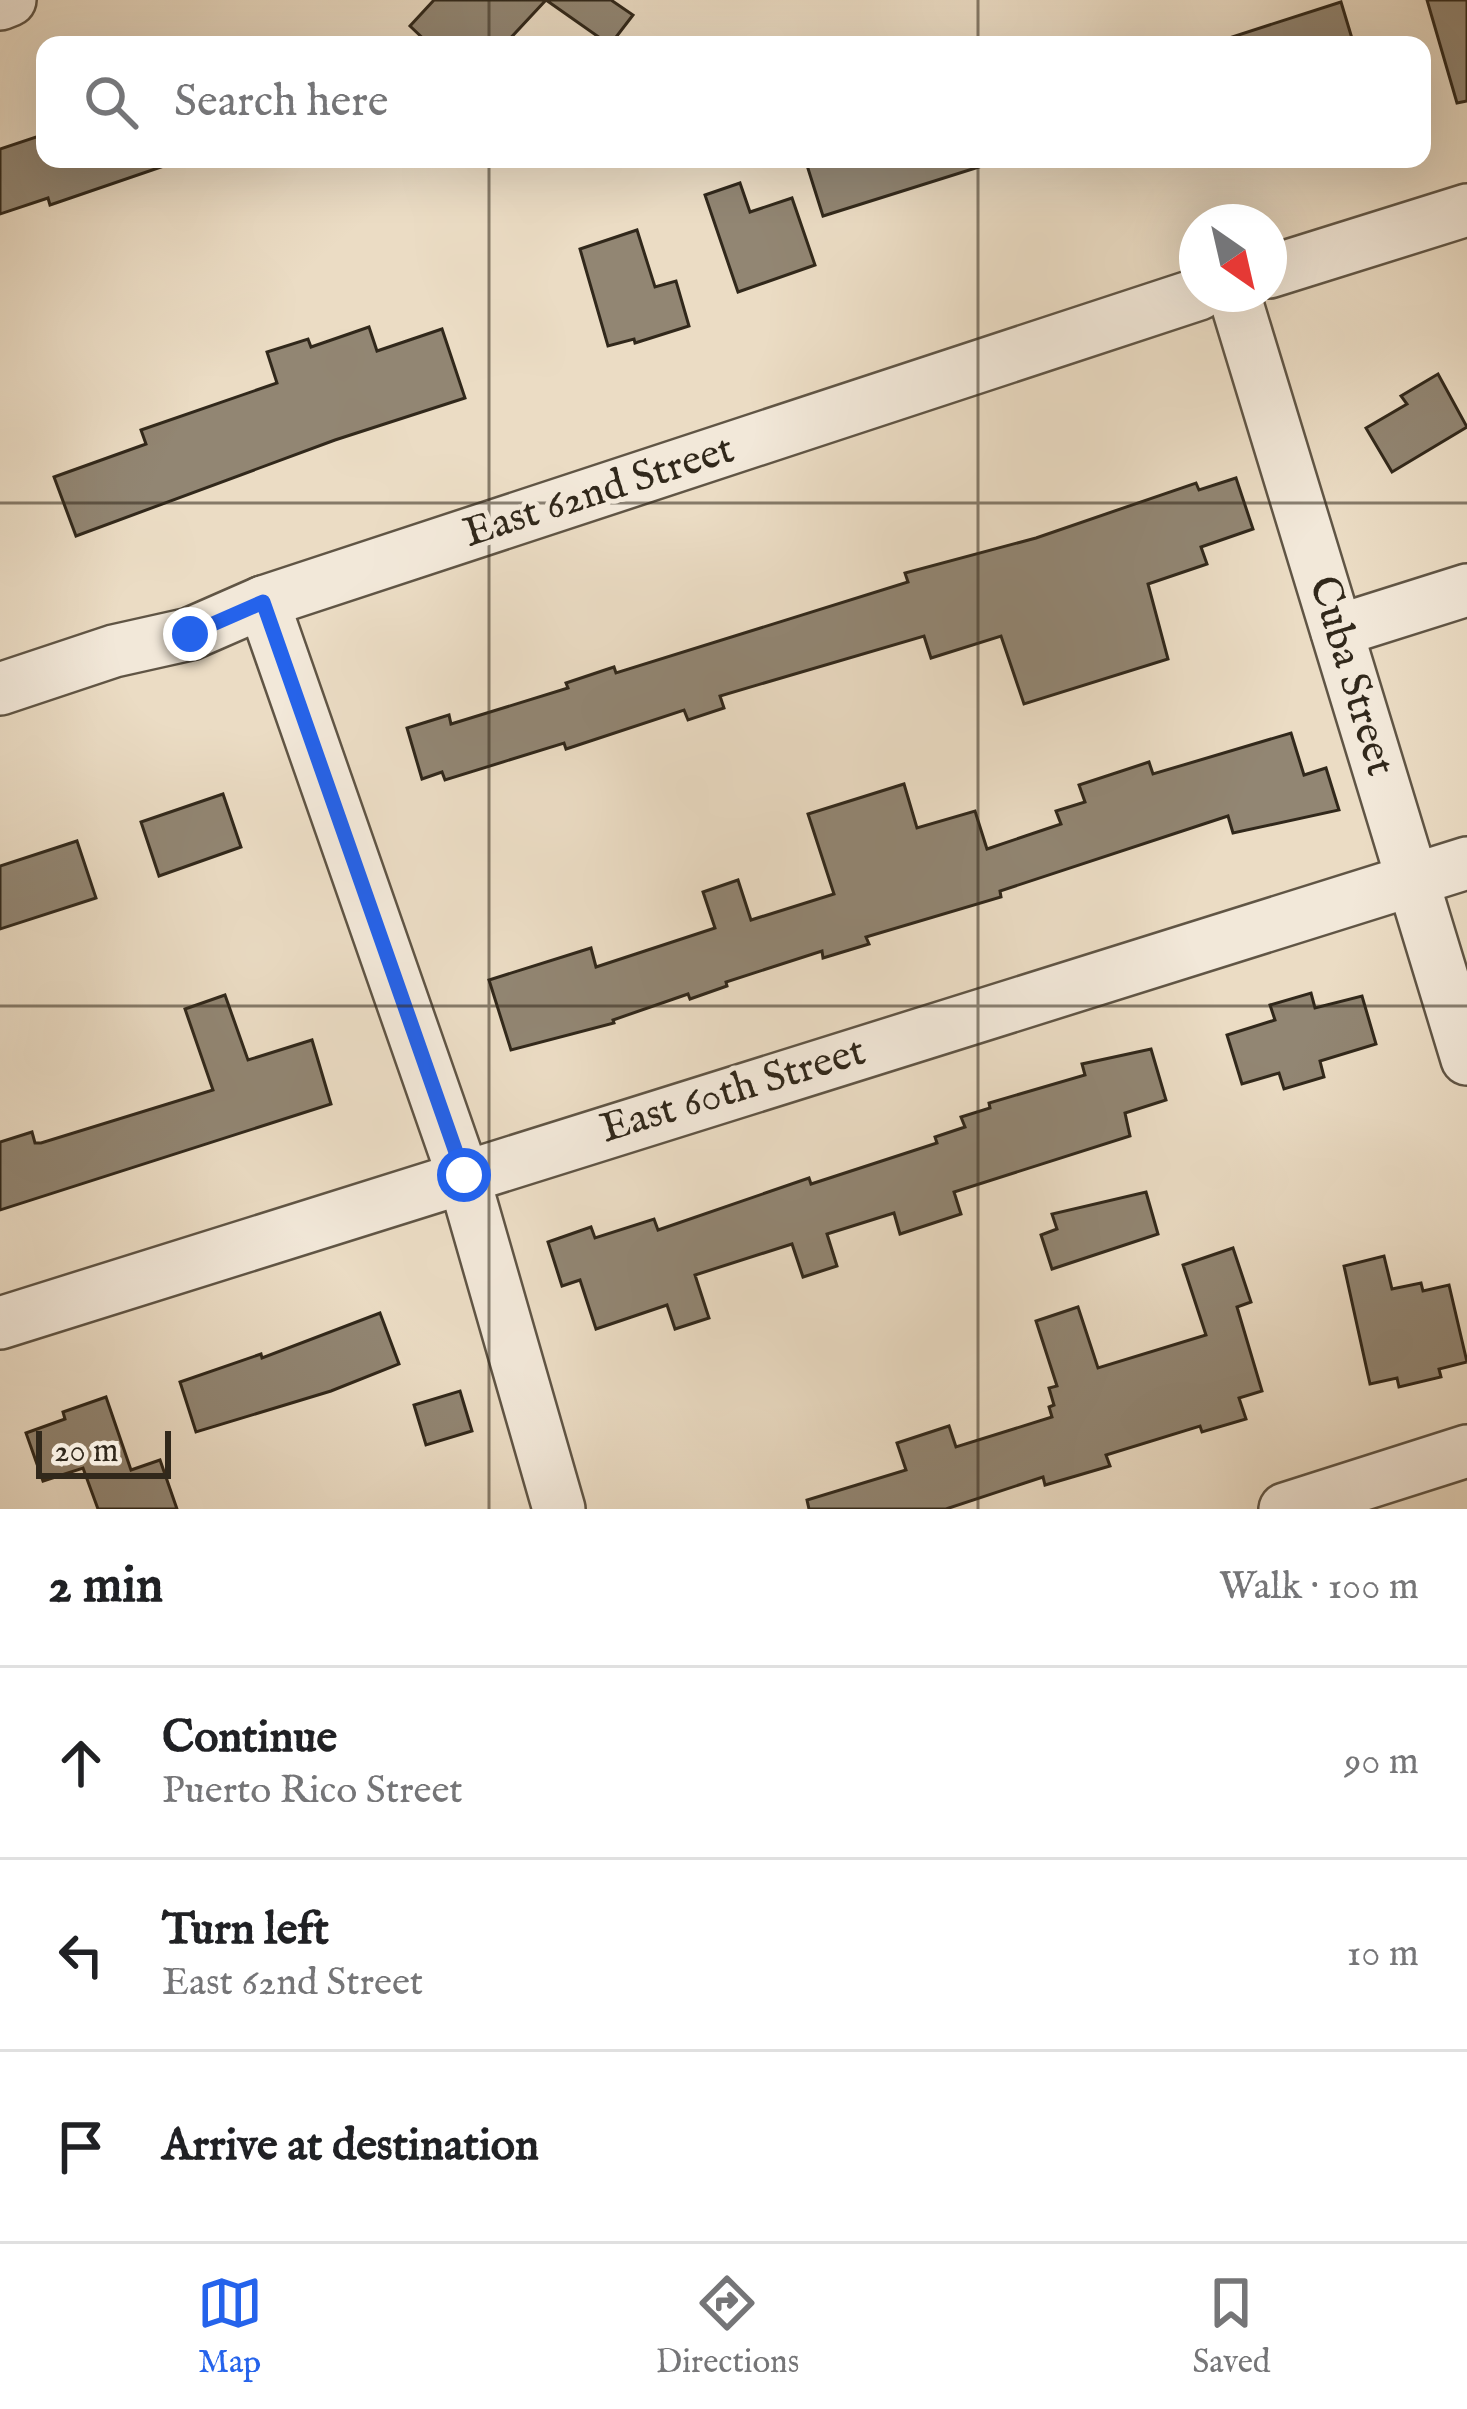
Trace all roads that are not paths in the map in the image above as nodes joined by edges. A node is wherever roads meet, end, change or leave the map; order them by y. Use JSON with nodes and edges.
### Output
{"nodes":[{"id":1,"x":10,"y":0,"type":"edge"},
{"id":2,"x":0,"y":4,"type":"edge"},
{"id":3,"x":1467,"y":210,"type":"edge"},
{"id":4,"x":1287,"y":266,"type":"edge"},
{"id":5,"x":1179,"y":301,"type":"edge"},
{"id":6,"x":1240,"y":312,"type":"edge"},
{"id":7,"x":1467,"y":590,"type":"edge"},
{"id":8,"x":263,"y":602,"type":"junction"},
{"id":9,"x":1337,"y":631,"type":"junction"},
{"id":10,"x":0,"y":688,"type":"edge"},
{"id":11,"x":1467,"y":863,"type":"edge"},
{"id":12,"x":1413,"y":880,"type":"junction"},
{"id":13,"x":1467,"y":1059,"type":"edge"},
{"id":14,"x":464,"y":1175,"type":"junction"},
{"id":15,"x":0,"y":1323,"type":"edge"},
{"id":16,"x":1467,"y":1451,"type":"edge"},
{"id":17,"x":560,"y":1509,"type":"edge"},
{"id":18,"x":1285,"y":1509,"type":"edge"}],
"edges":[{"from":1,"to":2,"type":"street"},
{"from":3,"to":4,"type":"street"},
{"from":5,"to":8,"type":"street","name":"East 62nd Street"},
{"from":6,"to":9,"type":"street","name":"Cuba Street"},
{"from":7,"to":9,"type":"street"},
{"from":8,"to":10,"type":"street","name":"East 62nd Street"},
{"from":8,"to":14,"type":"street"},
{"from":9,"to":12,"type":"street","name":"Cuba Street"},
{"from":11,"to":12,"type":"street","name":"East 60th Street"},
{"from":12,"to":13,"type":"street","name":"Cuba Street"},
{"from":12,"to":14,"type":"street","name":"East 60th Street"},
{"from":14,"to":15,"type":"street","name":"East 60th Street"},
{"from":14,"to":17,"type":"street"},
{"from":16,"to":18,"type":"street"}]}
